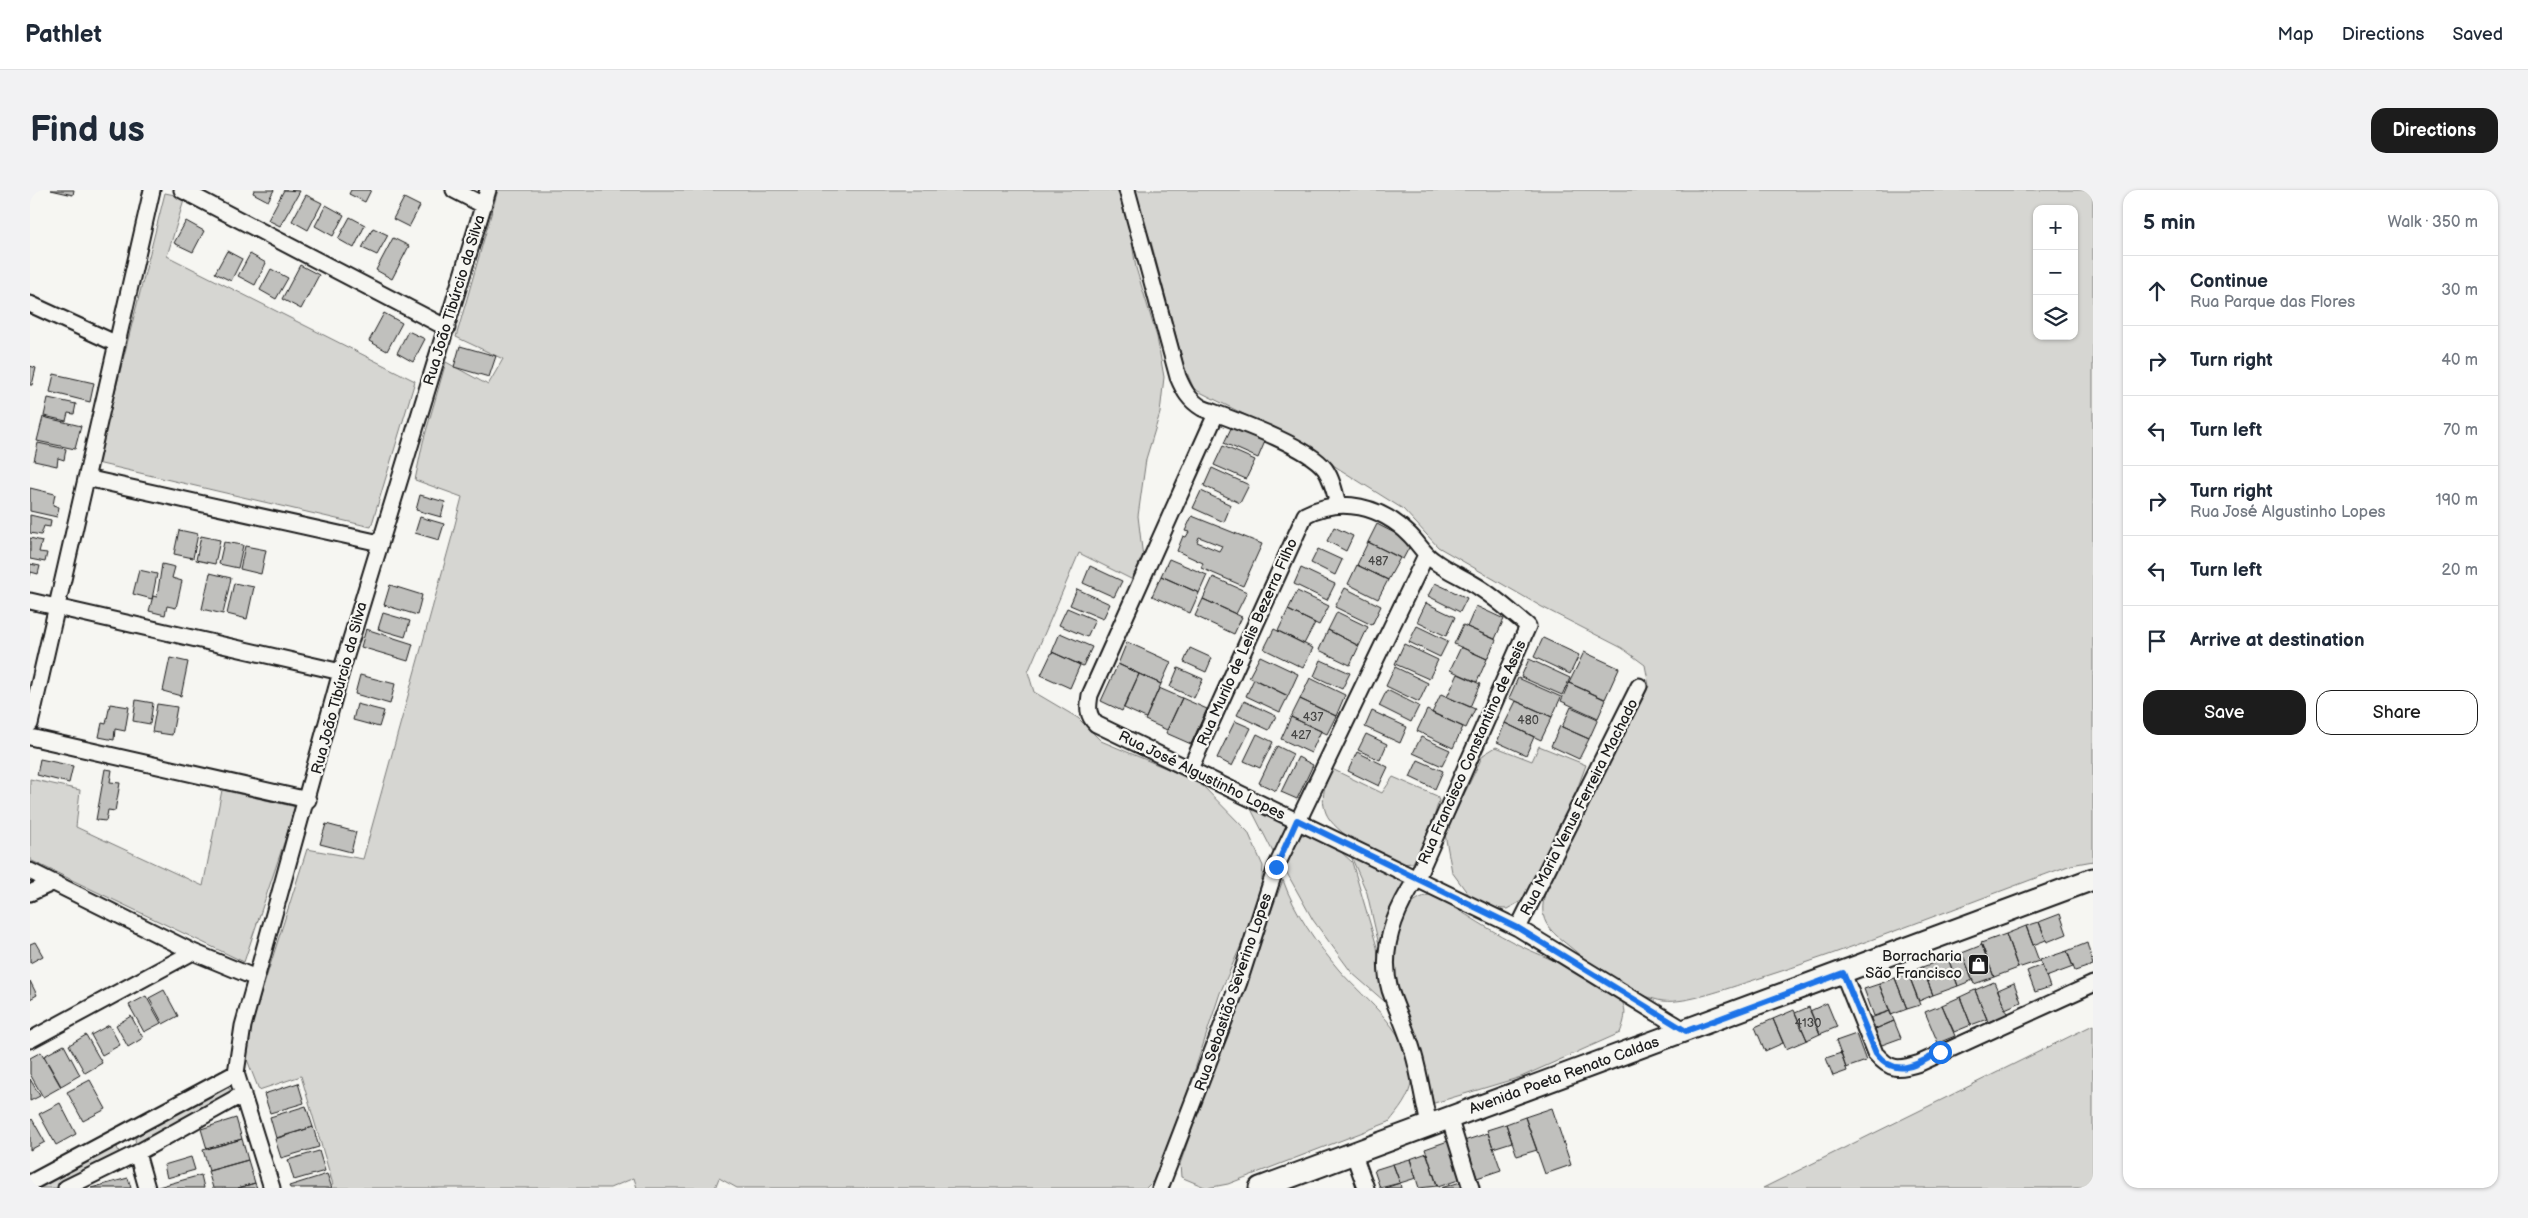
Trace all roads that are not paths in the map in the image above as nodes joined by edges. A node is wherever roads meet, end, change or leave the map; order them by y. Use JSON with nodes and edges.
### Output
{"nodes":[{"id":1,"x":152,"y":190,"type":"edge"},
{"id":2,"x":182,"y":190,"type":"edge"},
{"id":3,"x":454,"y":190,"type":"edge"},
{"id":4,"x":488,"y":190,"type":"edge"},
{"id":5,"x":1127,"y":190,"type":"edge"},
{"id":6,"x":483,"y":205,"type":"junction"},
{"id":7,"x":30,"y":304,"type":"edge"},
{"id":8,"x":447,"y":328,"type":"junction"},
{"id":9,"x":117,"y":344,"type":"junction"},
{"id":10,"x":1216,"y":414,"type":"junction"},
{"id":11,"x":86,"y":478,"type":"junction"},
{"id":12,"x":1338,"y":505,"type":"junction"},
{"id":13,"x":380,"y":543,"type":"junction"},
{"id":14,"x":1426,"y":555,"type":"junction"},
{"id":15,"x":30,"y":601,"type":"edge"},
{"id":16,"x":57,"y":606,"type":"junction"},
{"id":17,"x":341,"y":672,"type":"junction"},
{"id":18,"x":1639,"y":686,"type":"dead end"},
{"id":19,"x":30,"y":724,"type":"edge"},
{"id":20,"x":30,"y":737,"type":"edge"},
{"id":21,"x":1190,"y":769,"type":"junction"},
{"id":22,"x":308,"y":800,"type":"junction"},
{"id":23,"x":1297,"y":820,"type":"junction"},
{"id":24,"x":30,"y":871,"type":"edge"},
{"id":25,"x":1416,"y":878,"type":"junction"},
{"id":26,"x":2093,"y":879,"type":"edge"},
{"id":27,"x":52,"y":883,"type":"junction"},
{"id":28,"x":30,"y":893,"type":"edge"},
{"id":29,"x":1518,"y":928,"type":"junction"},
{"id":30,"x":193,"y":952,"type":"junction"},
{"id":31,"x":1843,"y":973,"type":"junction"},
{"id":32,"x":256,"y":978,"type":"junction"},
{"id":33,"x":2093,"y":984,"type":"edge"},
{"id":34,"x":1686,"y":1031,"type":"junction"},
{"id":35,"x":30,"y":1040,"type":"edge"},
{"id":36,"x":236,"y":1073,"type":"junction"},
{"id":37,"x":243,"y":1094,"type":"junction"},
{"id":38,"x":1449,"y":1116,"type":"junction"},
{"id":39,"x":1429,"y":1124,"type":"junction"},
{"id":40,"x":1353,"y":1152,"type":"junction"},
{"id":41,"x":137,"y":1153,"type":"junction"},
{"id":42,"x":30,"y":1183,"type":"edge"},
{"id":43,"x":66,"y":1188,"type":"edge"},
{"id":44,"x":147,"y":1188,"type":"edge"},
{"id":45,"x":272,"y":1188,"type":"edge"},
{"id":46,"x":1160,"y":1188,"type":"edge"},
{"id":47,"x":1263,"y":1188,"type":"edge"},
{"id":48,"x":1366,"y":1188,"type":"edge"},
{"id":49,"x":1471,"y":1188,"type":"edge"}],
"edges":[{"from":1,"to":9,"type":"street"},
{"from":2,"to":8,"type":"street"},
{"from":3,"to":6,"type":"street"},
{"from":4,"to":6,"type":"street","name":"Rua João Tibúrcio da Silva"},
{"from":5,"to":10,"type":"street"},
{"from":6,"to":8,"type":"street","name":"Rua João Tibúrcio da Silva"},
{"from":7,"to":9,"type":"street"},
{"from":8,"to":13,"type":"street","name":"Rua João Tibúrcio da Silva"},
{"from":9,"to":11,"type":"street"},
{"from":10,"to":12,"type":"street"},
{"from":10,"to":21,"type":"street","name":"Rua José Algustinho Lopes"},
{"from":11,"to":13,"type":"street"},
{"from":11,"to":16,"type":"street"},
{"from":12,"to":14,"type":"street"},
{"from":12,"to":21,"type":"street","name":"Rua Murilo de Lelis Bezerra Filho"},
{"from":13,"to":17,"type":"street","name":"Rua João Tibúrcio da Silva"},
{"from":14,"to":23,"type":"street","name":"Rua Sebastião Severino Lopes"},
{"from":14,"to":25,"type":"street","name":"Rua Francisco Constantino de Assis"},
{"from":15,"to":16,"type":"street"},
{"from":16,"to":17,"type":"street"},
{"from":16,"to":19,"type":"street"},
{"from":17,"to":22,"type":"street","name":"Rua João Tibúrcio da Silva"},
{"from":18,"to":29,"type":"street","name":"Rua Maria Venus Ferreira Machado"},
{"from":20,"to":22,"type":"street"},
{"from":21,"to":23,"type":"street","name":"Rua José Algustinho Lopes"},
{"from":22,"to":32,"type":"street","name":"Rua João Tibúrcio da Silva"},
{"from":23,"to":25,"type":"street","name":"Rua José Algustinho Lopes"},
{"from":23,"to":46,"type":"street","name":"Rua Sebastião Severino Lopes"},
{"from":24,"to":27,"type":"street"},
{"from":25,"to":29,"type":"street","name":"Rua José Algustinho Lopes"},
{"from":25,"to":39,"type":"street","name":"Rua Francisco Constantino de Assis"},
{"from":26,"to":31,"type":"main road","name":"Avenida Poeta Renato Caldas"},
{"from":27,"to":28,"type":"street"},
{"from":27,"to":30,"type":"street"},
{"from":29,"to":34,"type":"street","name":"Rua José Algustinho Lopes"},
{"from":30,"to":32,"type":"street"},
{"from":30,"to":35,"type":"street"},
{"from":31,"to":33,"type":"street"},
{"from":31,"to":34,"type":"main road","name":"Avenida Poeta Renato Caldas"},
{"from":32,"to":36,"type":"street","name":"Rua João Tibúrcio da Silva"},
{"from":34,"to":38,"type":"main road","name":"Avenida Poeta Renato Caldas"},
{"from":36,"to":37,"type":"street","name":"Rua João Tibúrcio da Silva"},
{"from":36,"to":42,"type":"street"},
{"from":37,"to":41,"type":"street"},
{"from":37,"to":45,"type":"street","name":"Rua João Tibúrcio da Silva"},
{"from":38,"to":39,"type":"main road","name":"Avenida Poeta Renato Caldas"},
{"from":38,"to":49,"type":"street"},
{"from":39,"to":40,"type":"main road","name":"Avenida Poeta Renato Caldas"},
{"from":40,"to":47,"type":"main road","name":"Avenida Poeta Renato Caldas"},
{"from":40,"to":48,"type":"street"},
{"from":41,"to":43,"type":"street"},
{"from":41,"to":44,"type":"street"}]}
